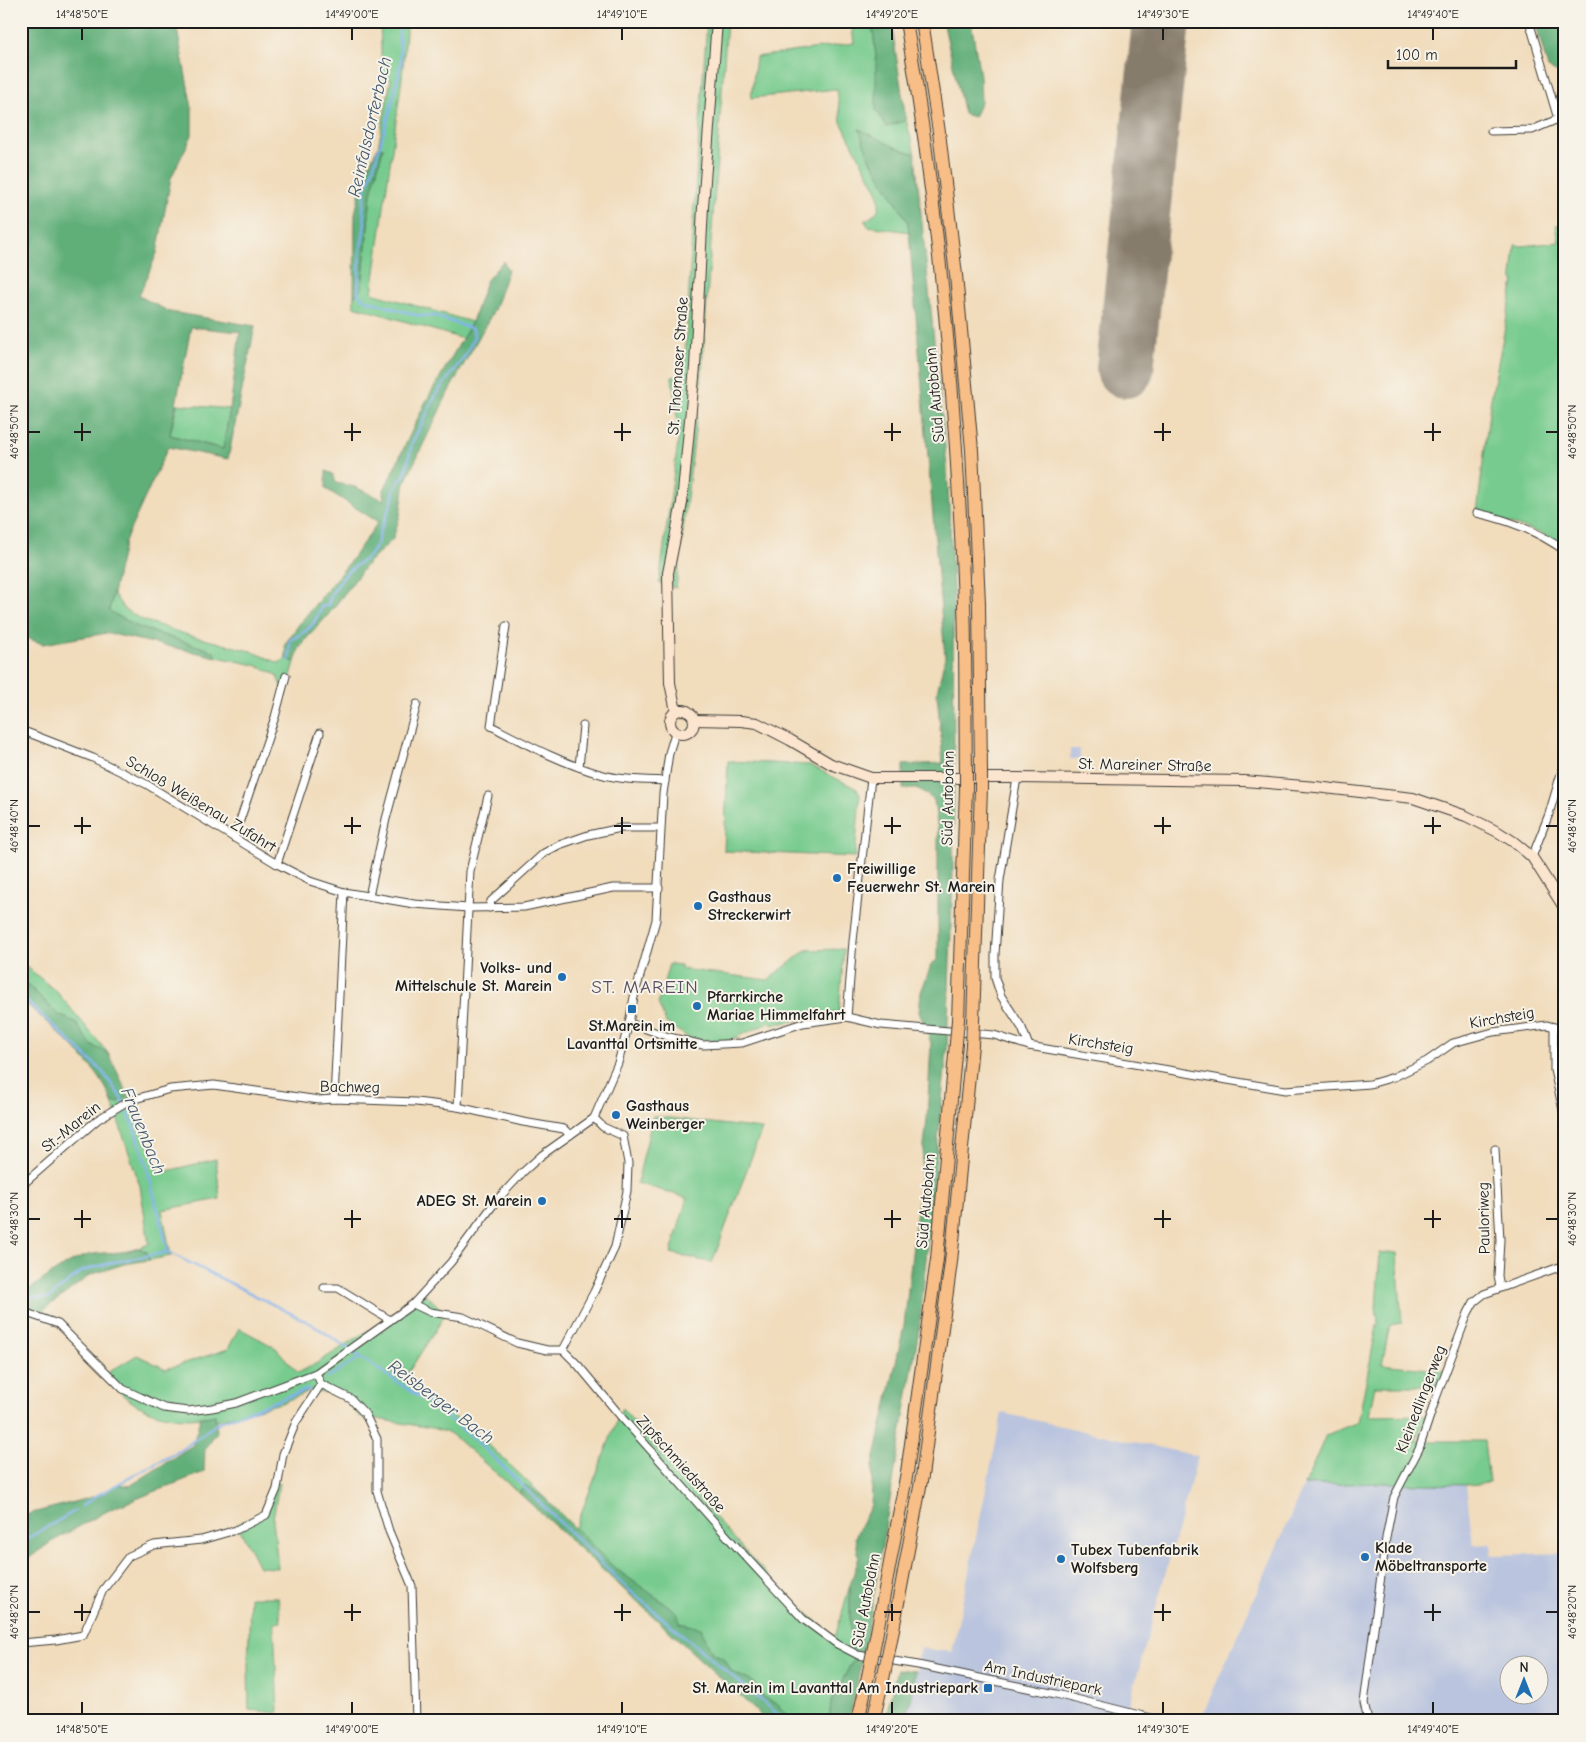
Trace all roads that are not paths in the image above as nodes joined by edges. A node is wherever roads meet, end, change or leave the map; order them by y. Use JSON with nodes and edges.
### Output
{"nodes":[{"id":1,"x":717,"y":21,"type":"edge"},
{"id":2,"x":906,"y":21,"type":"edge"},
{"id":3,"x":922,"y":21,"type":"edge"},
{"id":4,"x":1529,"y":21,"type":"edge"},
{"id":5,"x":1562,"y":119,"type":"edge"},
{"id":6,"x":1491,"y":130,"type":"dead end"},
{"id":7,"x":1477,"y":513,"type":"dead end"},
{"id":8,"x":1565,"y":550,"type":"edge"},
{"id":9,"x":506,"y":626,"type":"dead end"},
{"id":10,"x":286,"y":676,"type":"dead end"},
{"id":11,"x":417,"y":704,"type":"dead end"},
{"id":12,"x":676,"y":711,"type":"junction"},
{"id":13,"x":694,"y":720,"type":"junction"},
{"id":14,"x":583,"y":726,"type":"dead end"},
{"id":15,"x":21,"y":730,"type":"edge"},
{"id":16,"x":320,"y":733,"type":"dead end"},
{"id":17,"x":675,"y":733,"type":"junction"},
{"id":18,"x":1565,"y":760,"type":"edge"},
{"id":19,"x":579,"y":767,"type":"junction"},
{"id":20,"x":871,"y":778,"type":"junction"},
{"id":21,"x":1017,"y":778,"type":"junction"},
{"id":22,"x":665,"y":781,"type":"junction"},
{"id":23,"x":488,"y":796,"type":"dead end"},
{"id":24,"x":660,"y":828,"type":"junction"},
{"id":25,"x":234,"y":838,"type":"junction"},
{"id":26,"x":1532,"y":856,"type":"junction"},
{"id":27,"x":277,"y":864,"type":"junction"},
{"id":28,"x":659,"y":888,"type":"junction"},
{"id":29,"x":344,"y":892,"type":"junction"},
{"id":30,"x":368,"y":896,"type":"junction"},
{"id":31,"x":468,"y":908,"type":"junction"},
{"id":32,"x":488,"y":908,"type":"junction"},
{"id":33,"x":1565,"y":909,"type":"edge"},
{"id":34,"x":847,"y":1017,"type":"junction"},
{"id":35,"x":629,"y":1023,"type":"junction"},
{"id":36,"x":1554,"y":1027,"type":"junction"},
{"id":37,"x":1565,"y":1030,"type":"edge"},
{"id":38,"x":1029,"y":1046,"type":"junction"},
{"id":39,"x":334,"y":1099,"type":"junction"},
{"id":40,"x":458,"y":1106,"type":"junction"},
{"id":41,"x":116,"y":1108,"type":"joint"},
{"id":42,"x":594,"y":1118,"type":"junction"},
{"id":43,"x":1565,"y":1119,"type":"edge"},
{"id":44,"x":570,"y":1134,"type":"junction"},
{"id":45,"x":1495,"y":1149,"type":"dead end"},
{"id":46,"x":21,"y":1186,"type":"edge"},
{"id":47,"x":1565,"y":1265,"type":"edge"},
{"id":48,"x":1500,"y":1287,"type":"junction"},
{"id":49,"x":324,"y":1288,"type":"dead end"},
{"id":50,"x":413,"y":1304,"type":"junction"},
{"id":51,"x":21,"y":1311,"type":"edge"},
{"id":52,"x":390,"y":1320,"type":"junction"},
{"id":53,"x":563,"y":1350,"type":"junction"},
{"id":54,"x":316,"y":1373,"type":"junction"},
{"id":55,"x":321,"y":1384,"type":"junction"},
{"id":56,"x":21,"y":1643,"type":"edge"},
{"id":57,"x":918,"y":1665,"type":"joint"},
{"id":58,"x":416,"y":1721,"type":"edge"},
{"id":59,"x":858,"y":1721,"type":"edge"},
{"id":60,"x":873,"y":1721,"type":"edge"},
{"id":61,"x":1163,"y":1721,"type":"edge"},
{"id":62,"x":1368,"y":1721,"type":"edge"}],
"edges":[{"from":1,"to":12,"type":"main road","name":"St. Thomaser Straße"},
{"from":2,"to":59,"type":"highway","name":"Süd Autobahn","bridge":true},
{"from":3,"to":60,"type":"highway","name":"Süd Autobahn","bridge":true},
{"from":4,"to":5,"type":"street"},
{"from":5,"to":6,"type":"street"},
{"from":7,"to":8,"type":"street"},
{"from":9,"to":19,"type":"street"},
{"from":10,"to":25,"type":"street"},
{"from":11,"to":30,"type":"street"},
{"from":12,"to":13,"type":"main road"},
{"from":12,"to":17,"type":"main road"},
{"from":13,"to":17,"type":"main road"},
{"from":13,"to":20,"type":"main road","name":"St. Mareiner Straße"},
{"from":14,"to":19,"type":"street"},
{"from":15,"to":25,"type":"street","name":"Schloß Weißenau Zufahrt"},
{"from":16,"to":27,"type":"street"},
{"from":17,"to":22,"type":"street"},
{"from":18,"to":26,"type":"street"},
{"from":19,"to":22,"type":"street"},
{"from":20,"to":21,"type":"main road","name":"St. Mareiner Straße"},
{"from":20,"to":34,"type":"street"},
{"from":21,"to":26,"type":"main road","name":"St. Mareiner Straße"},
{"from":21,"to":38,"type":"street"},
{"from":22,"to":24,"type":"street"},
{"from":23,"to":31,"type":"street"},
{"from":24,"to":28,"type":"street"},
{"from":24,"to":32,"type":"street"},
{"from":25,"to":27,"type":"street","name":"Schloß Weißenau Zufahrt"},
{"from":26,"to":33,"type":"main road","name":"St. Mareiner Straße"},
{"from":27,"to":29,"type":"street","name":"Schloß Weißenau Zufahrt"},
{"from":28,"to":32,"type":"street","name":"Schloß Weißenau Zufahrt"},
{"from":28,"to":35,"type":"street"},
{"from":29,"to":30,"type":"street","name":"Schloß Weißenau Zufahrt"},
{"from":29,"to":39,"type":"street"},
{"from":30,"to":31,"type":"street","name":"Schloß Weißenau Zufahrt"},
{"from":31,"to":32,"type":"street","name":"Schloß Weißenau Zufahrt"},
{"from":31,"to":40,"type":"street"},
{"from":34,"to":35,"type":"street","name":"Kirchsteig"},
{"from":34,"to":38,"type":"street","name":"Kirchsteig"},
{"from":35,"to":42,"type":"street"},
{"from":36,"to":37,"type":"street","name":"Kirchsteig"},
{"from":36,"to":38,"type":"street","name":"Kirchsteig"},
{"from":36,"to":43,"type":"street"},
{"from":39,"to":40,"type":"street","name":"Bachweg"},
{"from":39,"to":41,"type":"street","name":"Bachweg"},
{"from":40,"to":44,"type":"street","name":"Bachweg"},
{"from":41,"to":46,"type":"street","name":"St.-Marein"},
{"from":42,"to":44,"type":"street"},
{"from":42,"to":53,"type":"street"},
{"from":44,"to":50,"type":"street"},
{"from":45,"to":48,"type":"street","name":"Pauloriweg"},
{"from":47,"to":48,"type":"street","name":"Kleinedlingerweg"},
{"from":48,"to":62,"type":"street","name":"Kleinedlingerweg"},
{"from":49,"to":52,"type":"street"},
{"from":50,"to":52,"type":"street"},
{"from":50,"to":53,"type":"street"},
{"from":51,"to":54,"type":"street"},
{"from":52,"to":54,"type":"street"},
{"from":53,"to":57,"type":"street","name":"Zipfschmiedstraße"},
{"from":54,"to":55,"type":"street"},
{"from":55,"to":56,"type":"street"},
{"from":55,"to":58,"type":"street"},
{"from":57,"to":61,"type":"street","name":"Am Industriepark"}]}
